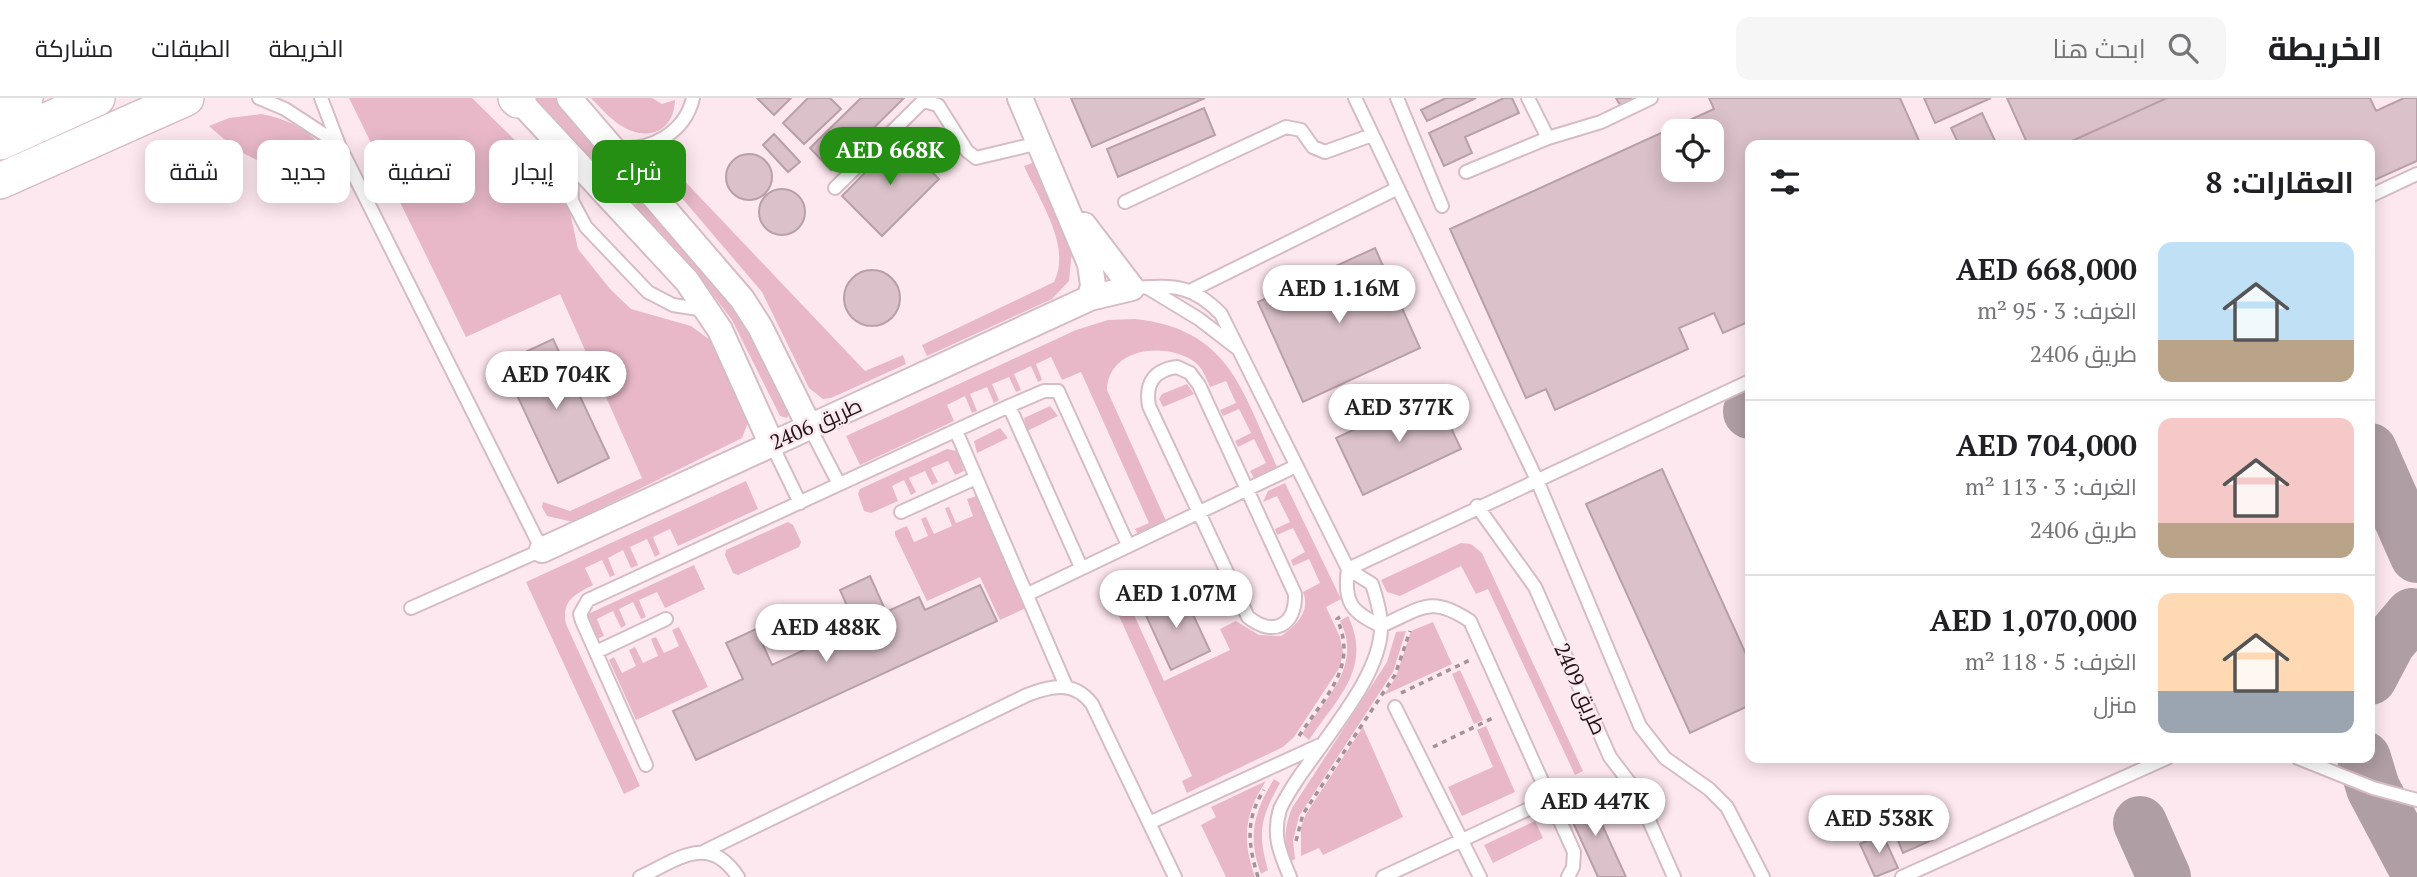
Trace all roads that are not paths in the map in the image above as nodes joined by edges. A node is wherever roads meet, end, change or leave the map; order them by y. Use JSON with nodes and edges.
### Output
{"nodes":[{"id":1,"x":25,"y":98,"type":"edge"},
{"id":2,"x":97,"y":98,"type":"edge"},
{"id":3,"x":186,"y":98,"type":"edge"},
{"id":4,"x":259,"y":98,"type":"edge"},
{"id":5,"x":321,"y":98,"type":"edge"},
{"id":6,"x":569,"y":98,"type":"edge"},
{"id":7,"x":693,"y":98,"type":"edge"},
{"id":8,"x":1020,"y":98,"type":"edge"},
{"id":9,"x":1355,"y":98,"type":"edge"},
{"id":10,"x":1412,"y":98,"type":"edge"},
{"id":11,"x":1528,"y":98,"type":"edge"},
{"id":12,"x":1651,"y":98,"type":"edge"},
{"id":13,"x":517,"y":99,"type":"edge"},
{"id":14,"x":1398,"y":101,"type":"edge"},
{"id":15,"x":0,"y":107,"type":"edge"},
{"id":16,"x":1372,"y":135,"type":"junction"},
{"id":17,"x":1548,"y":138,"type":"junction"},
{"id":18,"x":332,"y":140,"type":"edge"},
{"id":19,"x":337,"y":140,"type":"edge"},
{"id":20,"x":555,"y":140,"type":"edge"},
{"id":21,"x":605,"y":140,"type":"edge"},
{"id":22,"x":659,"y":140,"type":"edge"},
{"id":23,"x":0,"y":142,"type":"edge"},
{"id":24,"x":1039,"y":143,"type":"junction"},
{"id":25,"x":578,"y":164,"type":"edge"},
{"id":26,"x":350,"y":167,"type":"edge"},
{"id":27,"x":1466,"y":172,"type":"dead end"},
{"id":28,"x":2417,"y":174,"type":"edge"},
{"id":29,"x":1055,"y":177,"type":"junction"},
{"id":30,"x":592,"y":179,"type":"edge"},
{"id":31,"x":0,"y":181,"type":"edge"},
{"id":32,"x":835,"y":188,"type":"dead end"},
{"id":33,"x":1398,"y":188,"type":"junction"},
{"id":34,"x":2375,"y":194,"type":"edge"},
{"id":35,"x":1125,"y":202,"type":"dead end"},
{"id":36,"x":573,"y":203,"type":"edge"},
{"id":37,"x":615,"y":203,"type":"edge"},
{"id":38,"x":661,"y":203,"type":"edge"},
{"id":39,"x":1443,"y":206,"type":"dead end"},
{"id":40,"x":1140,"y":288,"type":"junction"},
{"id":41,"x":1190,"y":291,"type":"junction"},
{"id":42,"x":1090,"y":298,"type":"junction"},
{"id":43,"x":710,"y":311,"type":"junction"},
{"id":44,"x":1238,"y":349,"type":"junction"},
{"id":45,"x":1745,"y":383,"type":"edge"},
{"id":46,"x":1009,"y":406,"type":"junction"},
{"id":47,"x":810,"y":428,"type":"junction"},
{"id":48,"x":956,"y":431,"type":"junction"},
{"id":49,"x":772,"y":444,"type":"junction"},
{"id":50,"x":1296,"y":466,"type":"junction"},
{"id":51,"x":976,"y":478,"type":"junction"},
{"id":52,"x":1537,"y":481,"type":"junction"},
{"id":53,"x":839,"y":484,"type":"junction"},
{"id":54,"x":1247,"y":489,"type":"junction"},
{"id":55,"x":800,"y":503,"type":"junction"},
{"id":56,"x":1477,"y":506,"type":"junction"},
{"id":57,"x":901,"y":512,"type":"dead end"},
{"id":58,"x":1198,"y":512,"type":"junction"},
{"id":59,"x":1128,"y":545,"type":"junction"},
{"id":60,"x":542,"y":550,"type":"junction"},
{"id":61,"x":1082,"y":568,"type":"junction"},
{"id":62,"x":1348,"y":569,"type":"junction"},
{"id":63,"x":1028,"y":594,"type":"junction"},
{"id":64,"x":411,"y":608,"type":"dead end"},
{"id":65,"x":666,"y":619,"type":"dead end"},
{"id":66,"x":1381,"y":626,"type":"junction"},
{"id":67,"x":596,"y":652,"type":"junction"},
{"id":68,"x":1066,"y":686,"type":"junction"},
{"id":69,"x":1395,"y":707,"type":"road end"},
{"id":70,"x":1321,"y":745,"type":"junction"},
{"id":71,"x":2156,"y":763,"type":"edge"},
{"id":72,"x":2310,"y":763,"type":"edge"},
{"id":73,"x":646,"y":765,"type":"dead end"},
{"id":74,"x":1550,"y":799,"type":"junction"},
{"id":75,"x":2417,"y":800,"type":"edge"},
{"id":76,"x":1149,"y":823,"type":"junction"},
{"id":77,"x":1461,"y":840,"type":"junction"},
{"id":78,"x":705,"y":851,"type":"junction"},
{"id":79,"x":1289,"y":873,"type":"edge"},
{"id":80,"x":639,"y":877,"type":"edge"},
{"id":81,"x":738,"y":877,"type":"edge"},
{"id":82,"x":1175,"y":877,"type":"edge"},
{"id":83,"x":1382,"y":877,"type":"edge"},
{"id":84,"x":1480,"y":877,"type":"edge"},
{"id":85,"x":1568,"y":877,"type":"edge"},
{"id":86,"x":1674,"y":877,"type":"edge"},
{"id":87,"x":1763,"y":877,"type":"edge"},
{"id":88,"x":1902,"y":877,"type":"edge"}],
"edges":[{"from":1,"to":15,"type":"main road"},
{"from":2,"to":23,"type":"main road"},
{"from":3,"to":31,"type":"main road"},
{"from":4,"to":18,"type":"lane"},
{"from":5,"to":19,"type":"lane"},
{"from":6,"to":21,"type":"street"},
{"from":7,"to":22,"type":"lane"},
{"from":8,"to":24,"type":"street"},
{"from":9,"to":16,"type":"lane"},
{"from":10,"to":14,"type":"lane"},
{"from":11,"to":17,"type":"lane"},
{"from":12,"to":17,"type":"lane"},
{"from":13,"to":20,"type":"street"},
{"from":14,"to":39,"type":"lane"},
{"from":16,"to":33,"type":"lane"},
{"from":16,"to":35,"type":"lane"},
{"from":17,"to":27,"type":"lane"},
{"from":24,"to":29,"type":"street"},
{"from":24,"to":32,"type":"lane"},
{"from":25,"to":30,"type":"street"},
{"from":26,"to":60,"type":"lane"},
{"from":28,"to":34,"type":"lane"},
{"from":29,"to":40,"type":"street"},
{"from":29,"to":42,"type":"street"},
{"from":33,"to":41,"type":"lane"},
{"from":33,"to":52,"type":"lane"},
{"from":36,"to":43,"type":"lane"},
{"from":37,"to":43,"type":"street"},
{"from":38,"to":47,"type":"street"},
{"from":40,"to":41,"type":"lane"},
{"from":40,"to":42,"type":"street","name":"طريق 2406"},
{"from":40,"to":44,"type":"lane"},
{"from":41,"to":44,"type":"lane"},
{"from":42,"to":47,"type":"street","name":"طريق 2406"},
{"from":43,"to":49,"type":"street"},
{"from":44,"to":50,"type":"lane"},
{"from":45,"to":52,"type":"lane"},
{"from":46,"to":48,"type":"lane"},
{"from":46,"to":59,"type":"lane"},
{"from":46,"to":61,"type":"lane"},
{"from":47,"to":49,"type":"street","name":"طريق 2406"},
{"from":47,"to":53,"type":"lane"},
{"from":48,"to":51,"type":"lane"},
{"from":48,"to":53,"type":"lane"},
{"from":49,"to":55,"type":"lane"},
{"from":49,"to":60,"type":"street","name":"طريق 2406"},
{"from":50,"to":54,"type":"lane"},
{"from":50,"to":62,"type":"lane"},
{"from":51,"to":57,"type":"lane"},
{"from":51,"to":63,"type":"lane"},
{"from":52,"to":56,"type":"lane"},
{"from":52,"to":87,"type":"lane"},
{"from":53,"to":55,"type":"lane"},
{"from":54,"to":58,"type":"lane"},
{"from":54,"to":58,"type":"lane"},
{"from":54,"to":58,"type":"lane"},
{"from":55,"to":67,"type":"lane"},
{"from":56,"to":62,"type":"lane"},
{"from":56,"to":86,"type":"lane","name":"طريق 2409"},
{"from":58,"to":59,"type":"lane"},
{"from":59,"to":61,"type":"lane"},
{"from":60,"to":64,"type":"lane"},
{"from":61,"to":63,"type":"lane"},
{"from":62,"to":66,"type":"lane"},
{"from":62,"to":66,"type":"lane"},
{"from":63,"to":68,"type":"lane"},
{"from":65,"to":67,"type":"lane"},
{"from":66,"to":70,"type":"lane"},
{"from":66,"to":74,"type":"lane"},
{"from":67,"to":73,"type":"lane"},
{"from":68,"to":76,"type":"lane"},
{"from":68,"to":78,"type":"lane"},
{"from":69,"to":77,"type":"lane"},
{"from":70,"to":76,"type":"lane"},
{"from":70,"to":79,"type":"lane"},
{"from":71,"to":88,"type":"lane"},
{"from":72,"to":75,"type":"lane"},
{"from":74,"to":77,"type":"lane"},
{"from":74,"to":85,"type":"lane"},
{"from":76,"to":82,"type":"lane"},
{"from":77,"to":83,"type":"lane"},
{"from":77,"to":84,"type":"lane"},
{"from":78,"to":80,"type":"lane"},
{"from":78,"to":81,"type":"lane"}]}
